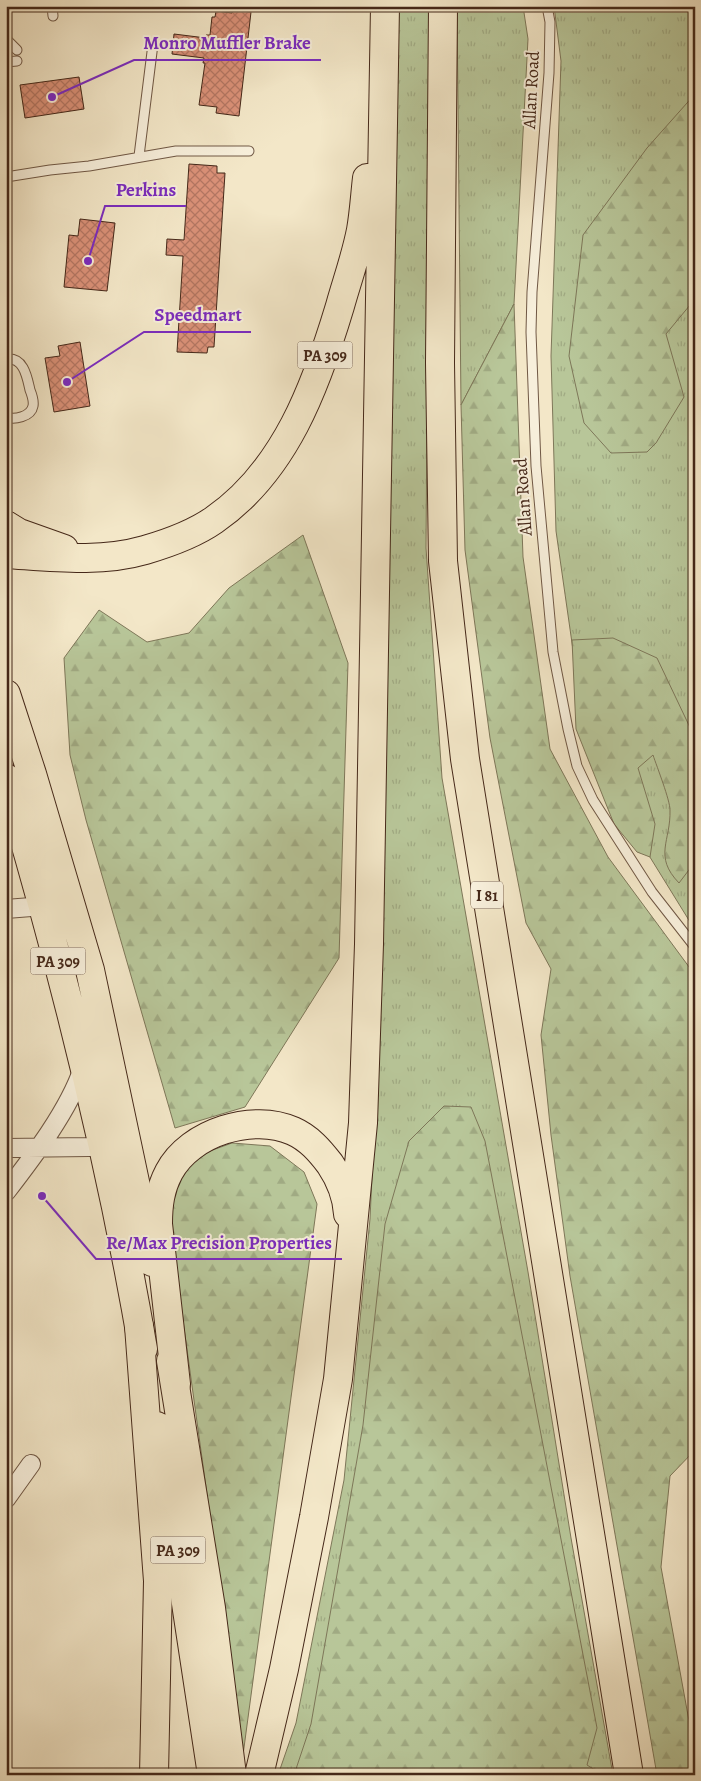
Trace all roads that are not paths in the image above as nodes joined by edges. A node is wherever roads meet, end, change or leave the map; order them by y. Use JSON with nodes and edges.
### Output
{"nodes":[{"id":1,"x":52,"y":6,"type":"edge"},
{"id":2,"x":443,"y":6,"type":"edge"},
{"id":3,"x":547,"y":6,"type":"edge"},
{"id":4,"x":53,"y":16,"type":"dead end"},
{"id":5,"x":385,"y":17,"type":"edge"},
{"id":6,"x":6,"y":39,"type":"edge"},
{"id":7,"x":153,"y":44,"type":"dead end"},
{"id":8,"x":17,"y":50,"type":"dead end"},
{"id":9,"x":18,"y":61,"type":"dead end"},
{"id":10,"x":6,"y":62,"type":"edge"},
{"id":11,"x":249,"y":151,"type":"dead end"},
{"id":12,"x":139,"y":156,"type":"junction"},
{"id":13,"x":6,"y":177,"type":"edge"},
{"id":14,"x":6,"y":359,"type":"edge"},
{"id":15,"x":6,"y":417,"type":"edge"},
{"id":16,"x":6,"y":525,"type":"edge"},
{"id":17,"x":6,"y":554,"type":"edge"},
{"id":18,"x":88,"y":559,"type":"junction"},
{"id":19,"x":6,"y":694,"type":"edge"},
{"id":20,"x":7,"y":786,"type":"edge"},
{"id":21,"x":13,"y":823,"type":"edge"},
{"id":22,"x":44,"y":906,"type":"junction"},
{"id":23,"x":6,"y":909,"type":"edge"},
{"id":24,"x":695,"y":947,"type":"edge"},
{"id":25,"x":84,"y":1065,"type":"junction"},
{"id":26,"x":116,"y":1143,"type":"junction"},
{"id":27,"x":6,"y":1148,"type":"edge"},
{"id":28,"x":37,"y":1148,"type":"junction"},
{"id":29,"x":6,"y":1192,"type":"edge"},
{"id":30,"x":349,"y":1268,"type":"junction"},
{"id":31,"x":139,"y":1326,"type":"junction"},
{"id":32,"x":176,"y":1384,"type":"junction"},
{"id":33,"x":31,"y":1464,"type":"dead end"},
{"id":34,"x":6,"y":1499,"type":"edge"},
{"id":35,"x":154,"y":1775,"type":"edge"},
{"id":36,"x":212,"y":1775,"type":"edge"},
{"id":37,"x":232,"y":1775,"type":"edge"},
{"id":38,"x":259,"y":1775,"type":"edge"},
{"id":39,"x":628,"y":1775,"type":"edge"}],
"edges":[{"from":1,"to":4,"type":"lane"},
{"from":2,"to":39,"type":"main road","number":"I 81"},
{"from":3,"to":24,"type":"lane","name":"Allan Road"},
{"from":5,"to":18,"type":"main road","number":"PA 309"},
{"from":5,"to":30,"type":"main road"},
{"from":6,"to":8,"type":"lane"},
{"from":7,"to":12,"type":"lane"},
{"from":9,"to":10,"type":"lane"},
{"from":11,"to":12,"type":"lane"},
{"from":12,"to":13,"type":"lane"},
{"from":14,"to":15,"type":"lane"},
{"from":16,"to":18,"type":"main road"},
{"from":17,"to":18,"type":"main road","number":"PA 309"},
{"from":19,"to":26,"type":"main road"},
{"from":20,"to":21,"type":"main road","number":"PA 309"},
{"from":21,"to":22,"type":"main road","number":"PA 309"},
{"from":22,"to":23,"type":"street"},
{"from":22,"to":25,"type":"main road","number":"PA 309"},
{"from":25,"to":26,"type":"main road","number":"PA 309"},
{"from":25,"to":28,"type":"street"},
{"from":26,"to":28,"type":"street"},
{"from":26,"to":31,"type":"main road","number":"PA 309"},
{"from":26,"to":32,"type":"main road"},
{"from":27,"to":28,"type":"street"},
{"from":28,"to":29,"type":"street"},
{"from":30,"to":32,"type":"main road"},
{"from":30,"to":38,"type":"main road"},
{"from":31,"to":35,"type":"main road"},
{"from":31,"to":36,"type":"main road","number":"PA 309"},
{"from":32,"to":37,"type":"main road","number":"PA 309"},
{"from":33,"to":34,"type":"street"}]}
